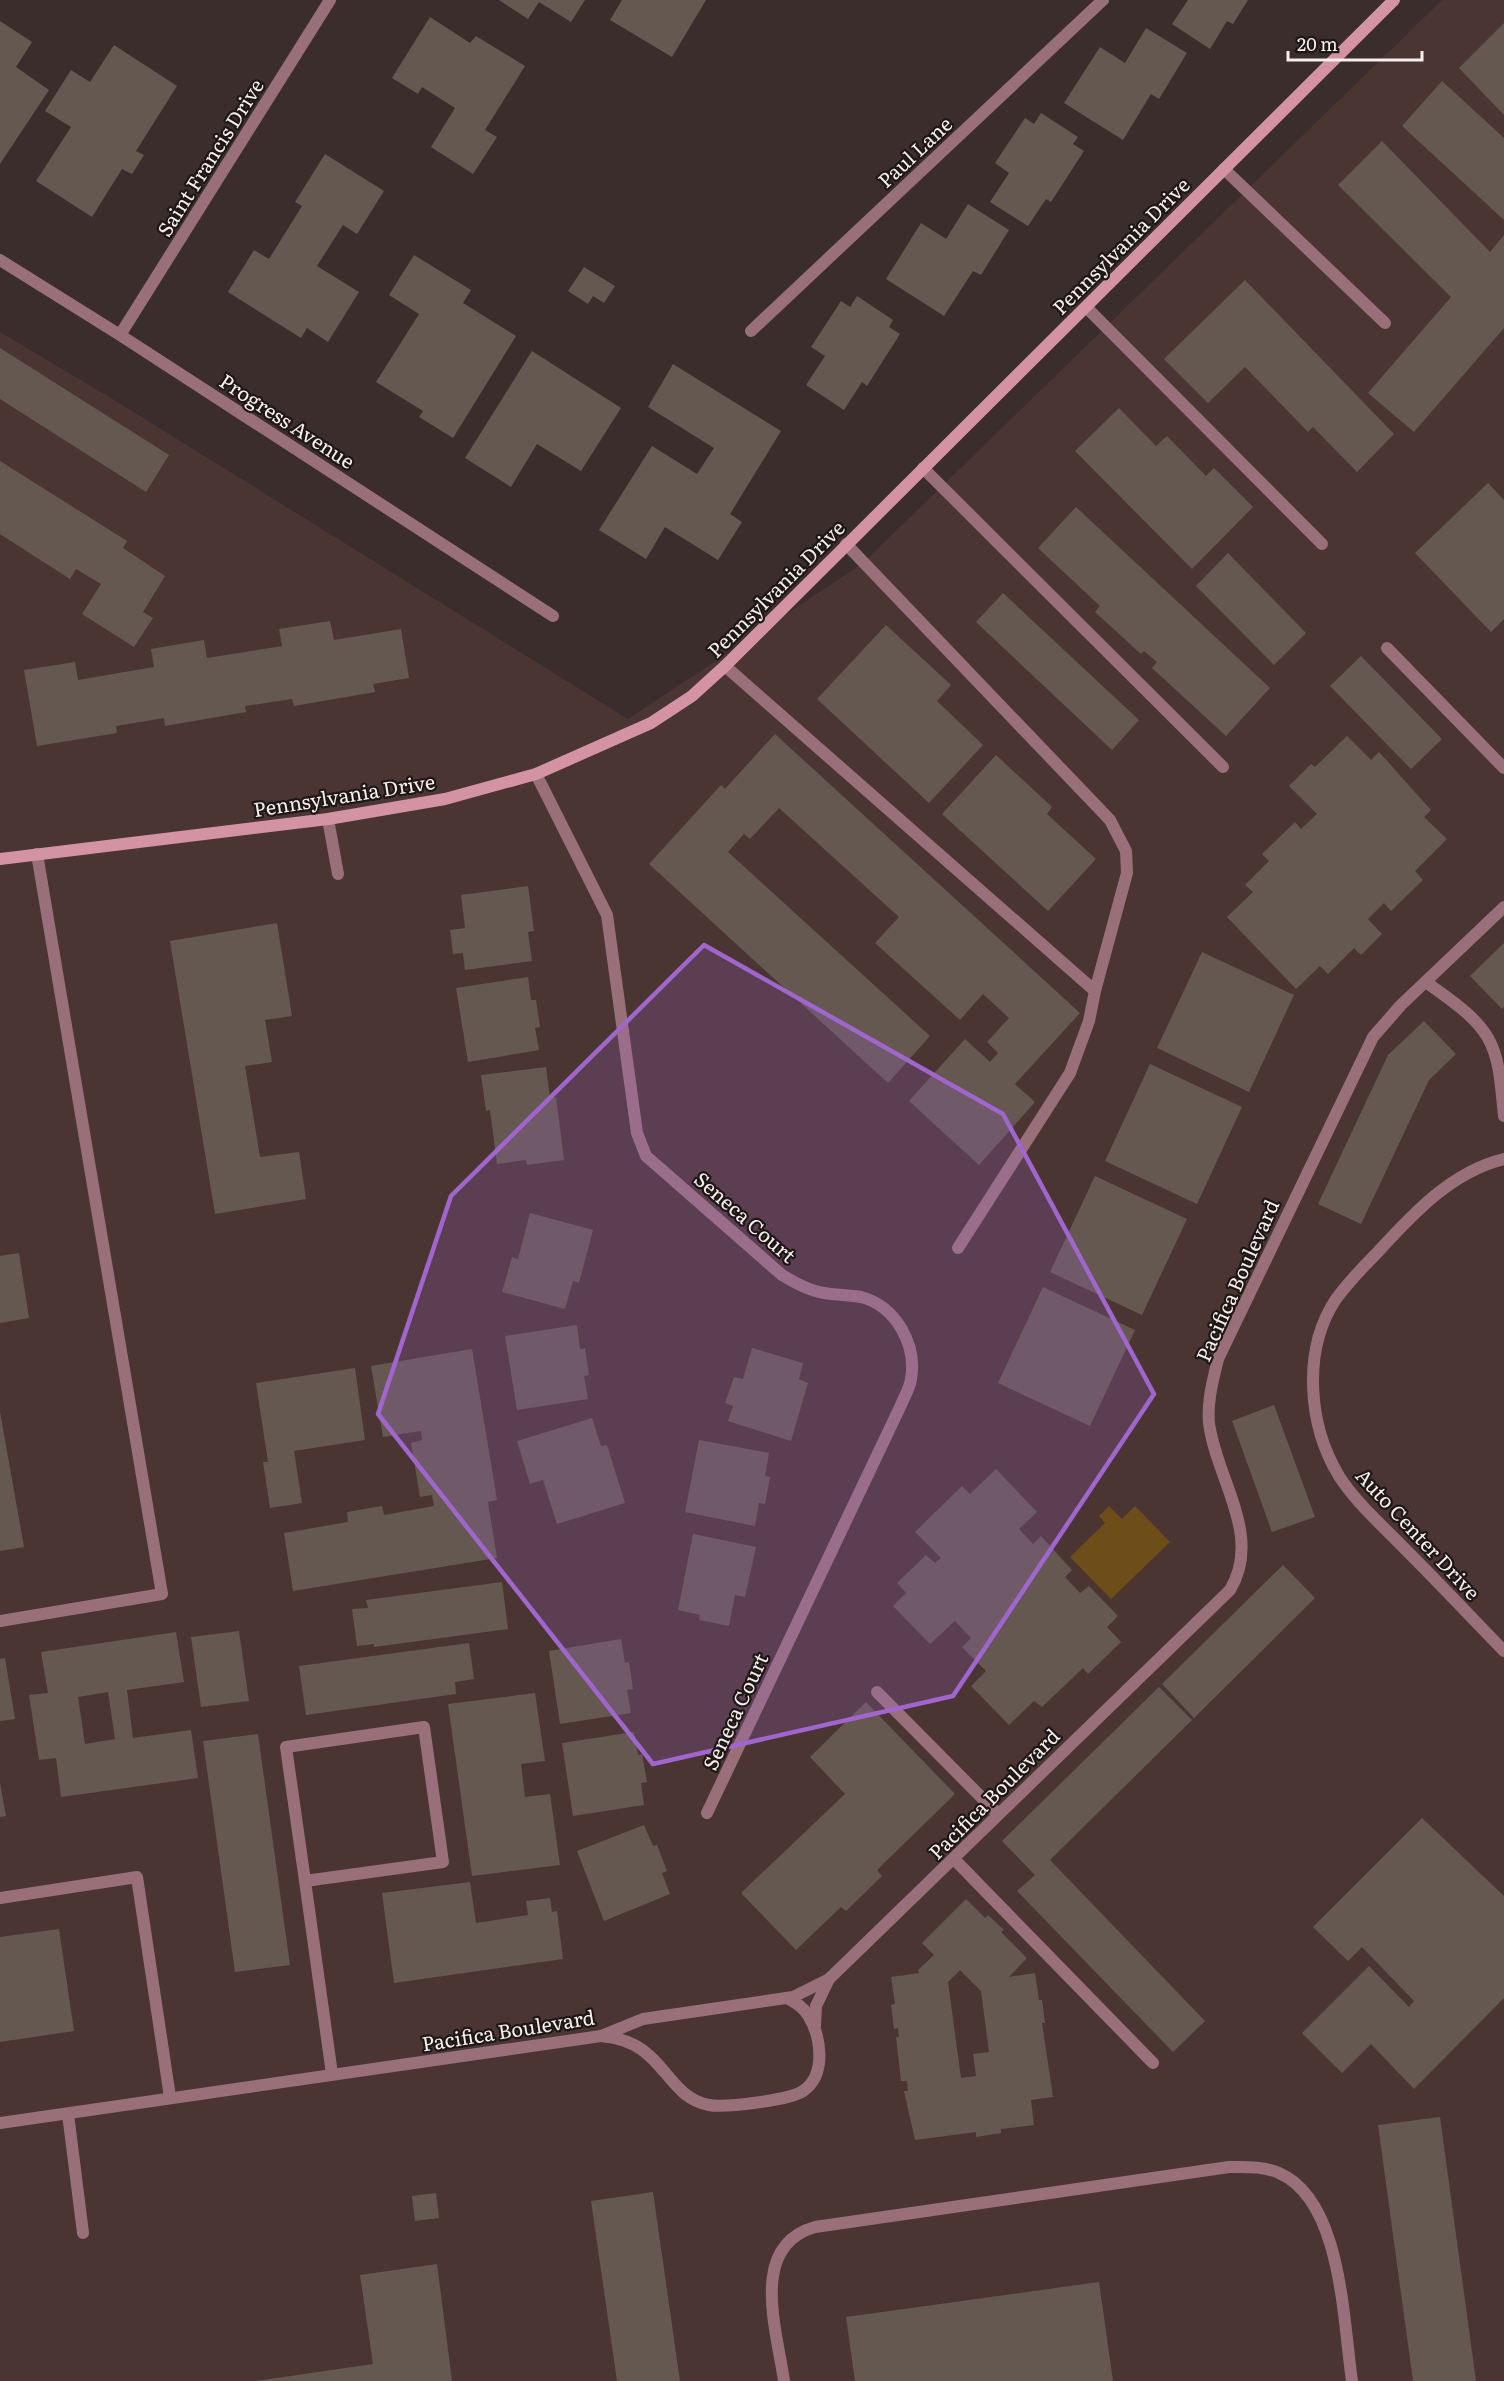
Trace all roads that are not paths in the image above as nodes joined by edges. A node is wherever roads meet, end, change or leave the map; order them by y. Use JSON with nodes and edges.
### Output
{"nodes":[{"id":1,"x":330,"y":0,"type":"edge"},
{"id":2,"x":1103,"y":0,"type":"edge"},
{"id":3,"x":1394,"y":0,"type":"edge"},
{"id":4,"x":1224,"y":169,"type":"junction"},
{"id":5,"x":0,"y":260,"type":"edge"},
{"id":6,"x":1086,"y":307,"type":"junction"},
{"id":7,"x":1385,"y":324,"type":"dead end"},
{"id":8,"x":752,"y":331,"type":"dead end"},
{"id":9,"x":120,"y":335,"type":"junction"},
{"id":10,"x":923,"y":468,"type":"junction"},
{"id":11,"x":846,"y":544,"type":"junction"},
{"id":12,"x":1322,"y":544,"type":"dead end"},
{"id":13,"x":553,"y":616,"type":"dead end"},
{"id":14,"x":1387,"y":648,"type":"dead end"},
{"id":15,"x":725,"y":666,"type":"junction"},
{"id":16,"x":1223,"y":767,"type":"dead end"},
{"id":17,"x":1504,"y":768,"type":"edge"},
{"id":18,"x":536,"y":774,"type":"junction"},
{"id":19,"x":328,"y":819,"type":"junction"},
{"id":20,"x":37,"y":854,"type":"junction"},
{"id":21,"x":0,"y":859,"type":"edge"},
{"id":22,"x":338,"y":874,"type":"dead end"},
{"id":23,"x":1504,"y":907,"type":"edge"},
{"id":24,"x":1426,"y":982,"type":"junction"},
{"id":25,"x":1095,"y":991,"type":"junction"},
{"id":26,"x":1504,"y":1116,"type":"edge"},
{"id":27,"x":1504,"y":1159,"type":"edge"},
{"id":28,"x":958,"y":1248,"type":"dead end"},
{"id":29,"x":0,"y":1621,"type":"edge"},
{"id":30,"x":1504,"y":1650,"type":"edge"},
{"id":31,"x":877,"y":1692,"type":"dead end"},
{"id":32,"x":707,"y":1813,"type":"dead end"},
{"id":33,"x":999,"y":1814,"type":"junction"},
{"id":34,"x":954,"y":1860,"type":"junction"},
{"id":35,"x":305,"y":1881,"type":"junction"},
{"id":36,"x":0,"y":1898,"type":"edge"},
{"id":37,"x":829,"y":1979,"type":"junction"},
{"id":38,"x":788,"y":1998,"type":"junction"},
{"id":39,"x":816,"y":2032,"type":"junction"},
{"id":40,"x":601,"y":2036,"type":"junction"},
{"id":41,"x":1153,"y":2063,"type":"dead end"},
{"id":42,"x":332,"y":2074,"type":"junction"},
{"id":43,"x":170,"y":2097,"type":"junction"},
{"id":44,"x":68,"y":2114,"type":"junction"},
{"id":45,"x":0,"y":2123,"type":"edge"},
{"id":46,"x":83,"y":2233,"type":"dead end"},
{"id":47,"x":784,"y":2381,"type":"edge"},
{"id":48,"x":1352,"y":2381,"type":"edge"}],
"edges":[{"from":1,"to":9,"type":"street","name":"Saint Francis Drive"},
{"from":2,"to":8,"type":"street","name":"Paul Lane"},
{"from":3,"to":4,"type":"street","name":"Pennsylvania Drive"},
{"from":4,"to":6,"type":"street","name":"Pennsylvania Drive"},
{"from":4,"to":7,"type":"street"},
{"from":5,"to":9,"type":"street","name":"Progress Avenue"},
{"from":6,"to":10,"type":"street","name":"Pennsylvania Drive"},
{"from":6,"to":12,"type":"street"},
{"from":9,"to":13,"type":"street","name":"Progress Avenue"},
{"from":10,"to":11,"type":"street","name":"Pennsylvania Drive"},
{"from":10,"to":16,"type":"street"},
{"from":11,"to":15,"type":"street","name":"Pennsylvania Drive"},
{"from":11,"to":25,"type":"street"},
{"from":14,"to":17,"type":"street"},
{"from":15,"to":18,"type":"street","name":"Pennsylvania Drive"},
{"from":15,"to":25,"type":"street"},
{"from":18,"to":19,"type":"street","name":"Pennsylvania Drive"},
{"from":18,"to":32,"type":"street","name":"Seneca Court"},
{"from":19,"to":20,"type":"street","name":"Pennsylvania Drive"},
{"from":19,"to":22,"type":"street"},
{"from":20,"to":21,"type":"street","name":"Pennsylvania Drive"},
{"from":20,"to":29,"type":"street"},
{"from":23,"to":24,"type":"street","name":"Pacifica Boulevard"},
{"from":24,"to":26,"type":"street"},
{"from":24,"to":33,"type":"street","name":"Pacifica Boulevard"},
{"from":25,"to":28,"type":"street"},
{"from":27,"to":30,"type":"street","name":"Auto Center Drive"},
{"from":31,"to":33,"type":"street"},
{"from":33,"to":34,"type":"street","name":"Pacifica Boulevard"},
{"from":34,"to":37,"type":"street","name":"Pacifica Boulevard"},
{"from":34,"to":41,"type":"street"},
{"from":35,"to":35,"type":"street"},
{"from":35,"to":42,"type":"street"},
{"from":36,"to":43,"type":"street"},
{"from":37,"to":38,"type":"street","name":"Pacifica Boulevard"},
{"from":37,"to":39,"type":"street"},
{"from":38,"to":39,"type":"street"},
{"from":38,"to":40,"type":"street","name":"Pacifica Boulevard"},
{"from":39,"to":40,"type":"street"},
{"from":40,"to":42,"type":"street","name":"Pacifica Boulevard"},
{"from":42,"to":43,"type":"street","name":"Pacifica Boulevard"},
{"from":43,"to":44,"type":"street","name":"Pacifica Boulevard"},
{"from":44,"to":45,"type":"street","name":"Pacifica Boulevard"},
{"from":44,"to":46,"type":"street"},
{"from":47,"to":48,"type":"street"}]}
